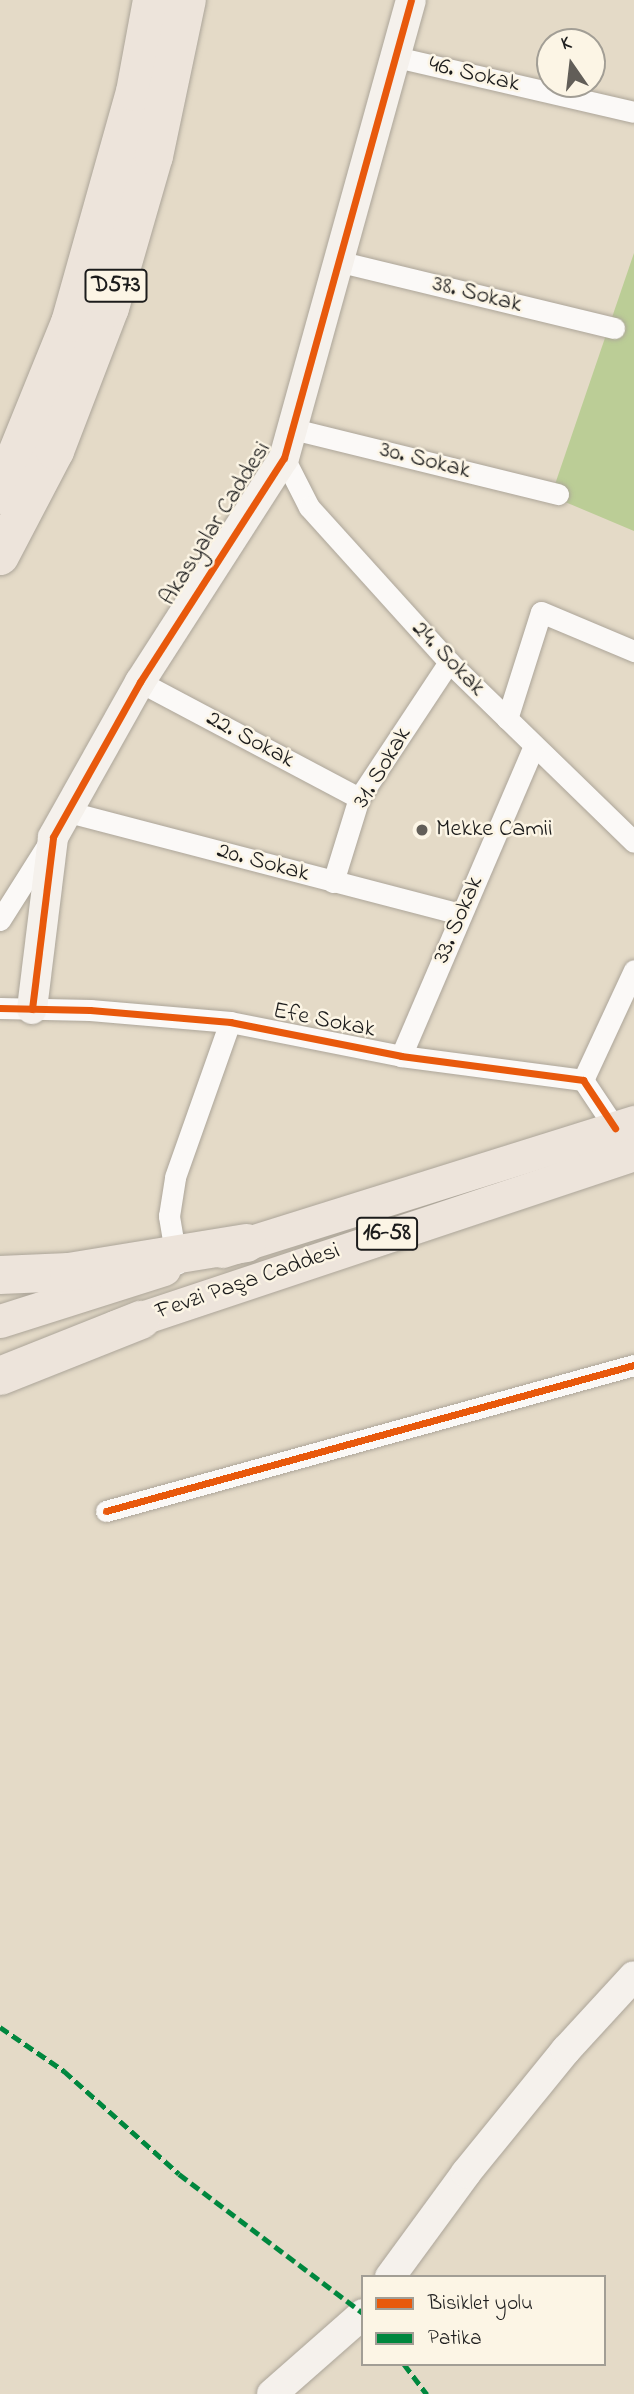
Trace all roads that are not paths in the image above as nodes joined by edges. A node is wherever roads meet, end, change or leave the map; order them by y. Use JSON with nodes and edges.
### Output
{"nodes":[{"id":1,"x":152,"y":0,"type":"edge"},
{"id":2,"x":187,"y":0,"type":"edge"},
{"id":3,"x":411,"y":0,"type":"edge"},
{"id":4,"x":396,"y":57,"type":"junction"},
{"id":5,"x":634,"y":112,"type":"edge"},
{"id":6,"x":341,"y":262,"type":"junction"},
{"id":7,"x":614,"y":328,"type":"dead end"},
{"id":8,"x":293,"y":429,"type":"junction"},
{"id":9,"x":284,"y":458,"type":"junction"},
{"id":10,"x":558,"y":494,"type":"dead end"},
{"id":11,"x":0,"y":495,"type":"edge"},
{"id":12,"x":0,"y":556,"type":"edge"},
{"id":13,"x":634,"y":651,"type":"edge"},
{"id":14,"x":449,"y":662,"type":"junction"},
{"id":15,"x":140,"y":682,"type":"junction"},
{"id":16,"x":507,"y":719,"type":"junction"},
{"id":17,"x":534,"y":746,"type":"junction"},
{"id":18,"x":359,"y":798,"type":"junction"},
{"id":19,"x":59,"y":824,"type":"junction"},
{"id":20,"x":634,"y":842,"type":"edge"},
{"id":21,"x":334,"y":882,"type":"junction"},
{"id":22,"x":461,"y":914,"type":"junction"},
{"id":23,"x":0,"y":920,"type":"edge"},
{"id":24,"x":634,"y":970,"type":"edge"},
{"id":25,"x":0,"y":1008,"type":"edge"},
{"id":26,"x":32,"y":1009,"type":"junction"},
{"id":27,"x":230,"y":1022,"type":"junction"},
{"id":28,"x":401,"y":1056,"type":"junction"},
{"id":29,"x":583,"y":1080,"type":"junction"},
{"id":30,"x":624,"y":1125,"type":"edge"},
{"id":31,"x":634,"y":1154,"type":"edge"},
{"id":32,"x":247,"y":1243,"type":"joint"},
{"id":33,"x":176,"y":1260,"type":"junction"},
{"id":34,"x":0,"y":1275,"type":"edge"},
{"id":35,"x":141,"y":1320,"type":"junction"},
{"id":36,"x":0,"y":1321,"type":"edge"},
{"id":37,"x":0,"y":1361,"type":"edge"},
{"id":38,"x":634,"y":1365,"type":"edge"},
{"id":39,"x":0,"y":1376,"type":"edge"},
{"id":40,"x":106,"y":1511,"type":"dead end"},
{"id":41,"x":634,"y":1976,"type":"edge"},
{"id":42,"x":391,"y":2275,"type":"edge"},
{"id":43,"x":361,"y":2316,"type":"edge"},
{"id":44,"x":272,"y":2394,"type":"edge"}],
"edges":[{"from":1,"to":11,"type":"highway","number":"D573"},
{"from":2,"to":12,"type":"highway","number":"D573"},
{"from":3,"to":4,"type":"street","name":"Akasyalar Caddesi"},
{"from":4,"to":5,"type":"street","name":"46. Sokak"},
{"from":4,"to":6,"type":"street","name":"Akasyalar Caddesi"},
{"from":6,"to":7,"type":"street","name":"38. Sokak"},
{"from":6,"to":8,"type":"street","name":"Akasyalar Caddesi"},
{"from":8,"to":9,"type":"street","name":"Akasyalar Caddesi"},
{"from":8,"to":10,"type":"street","name":"30. Sokak"},
{"from":9,"to":14,"type":"street","name":"24. Sokak"},
{"from":9,"to":15,"type":"street","name":"Akasyalar Caddesi"},
{"from":13,"to":16,"type":"street"},
{"from":14,"to":16,"type":"street","name":"24. Sokak"},
{"from":14,"to":18,"type":"street","name":"31. Sokak"},
{"from":15,"to":18,"type":"street","name":"22. Sokak"},
{"from":15,"to":19,"type":"street","name":"Akasyalar Caddesi"},
{"from":16,"to":17,"type":"street","name":"24. Sokak"},
{"from":17,"to":20,"type":"street","name":"24. Sokak"},
{"from":17,"to":22,"type":"street","name":"33. Sokak"},
{"from":18,"to":21,"type":"street","name":"31. Sokak"},
{"from":19,"to":21,"type":"street","name":"20. Sokak"},
{"from":19,"to":23,"type":"street"},
{"from":19,"to":26,"type":"street","name":"Akasyalar Caddesi"},
{"from":21,"to":22,"type":"street","name":"20. Sokak"},
{"from":22,"to":28,"type":"street","name":"33. Sokak"},
{"from":24,"to":29,"type":"street"},
{"from":25,"to":26,"type":"street","name":"Efe Sokak"},
{"from":26,"to":27,"type":"street","name":"Efe Sokak"},
{"from":27,"to":28,"type":"street","name":"Efe Sokak"},
{"from":27,"to":33,"type":"street"},
{"from":28,"to":29,"type":"street","name":"Efe Sokak"},
{"from":29,"to":30,"type":"street"},
{"from":30,"to":32,"type":"main road","name":"Fevzi Paşa Caddesi","number":"16-58"},
{"from":31,"to":35,"type":"main road","name":"Fevzi Paşa Caddesi","number":"16-58"},
{"from":32,"to":33,"type":"highway"},
{"from":33,"to":34,"type":"highway"},
{"from":33,"to":36,"type":"main road"},
{"from":35,"to":37,"type":"main road","name":"Fevzi Paşa Caddesi"},
{"from":35,"to":39,"type":"highway"},
{"from":38,"to":40,"type":"street"},
{"from":41,"to":42,"type":"street"},
{"from":43,"to":44,"type":"street"}]}
